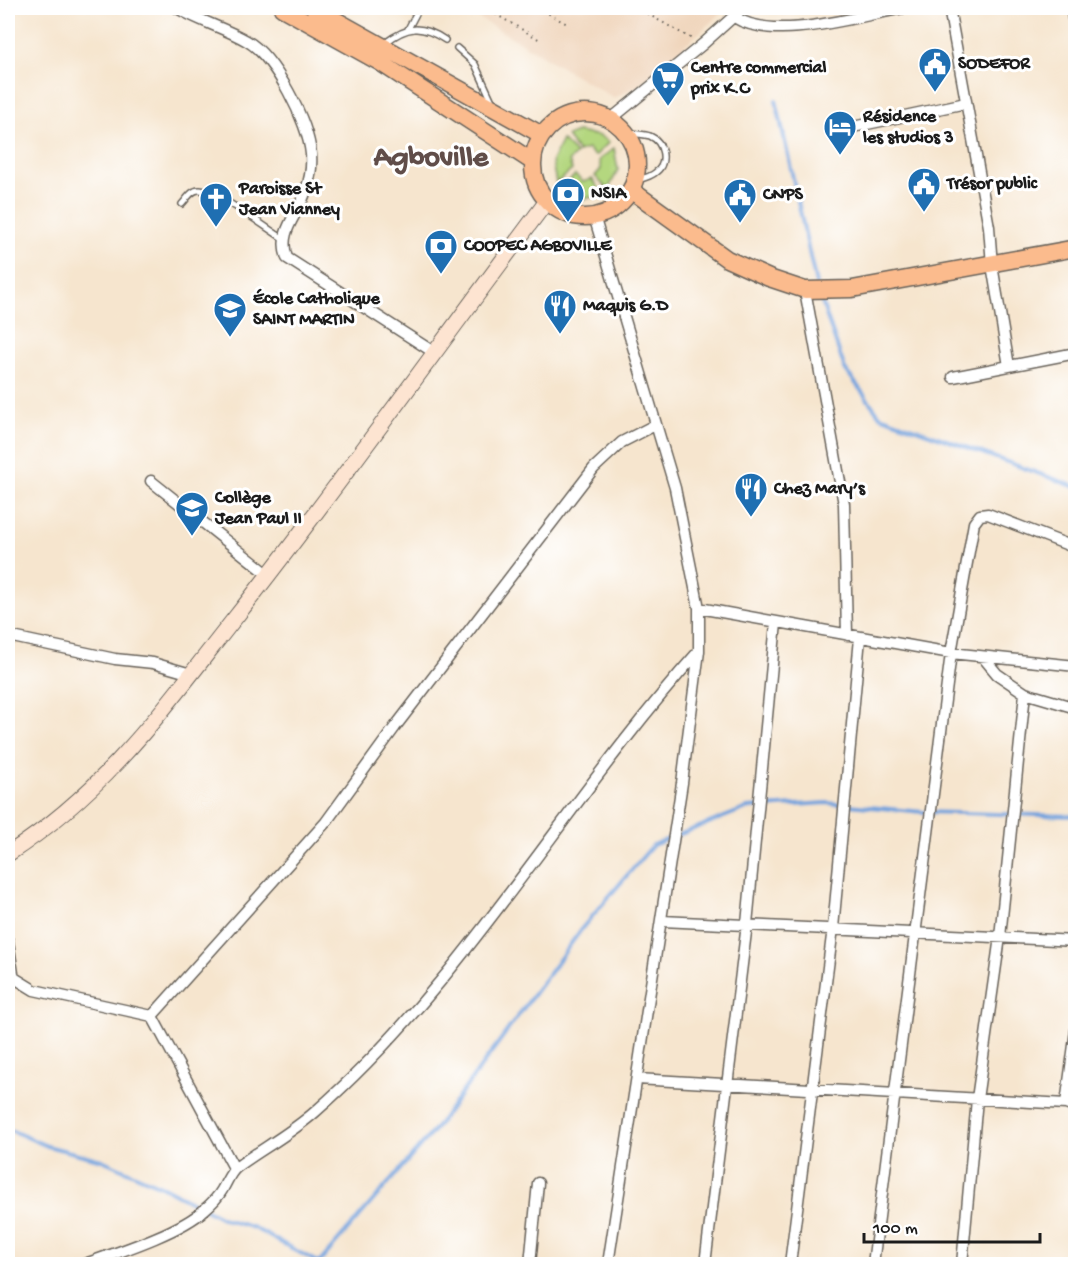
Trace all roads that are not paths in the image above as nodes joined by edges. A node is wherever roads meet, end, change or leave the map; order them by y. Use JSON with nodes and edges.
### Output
{"nodes":[{"id":1,"x":177,"y":8,"type":"edge"},
{"id":2,"x":282,"y":8,"type":"edge"},
{"id":3,"x":314,"y":8,"type":"edge"},
{"id":4,"x":419,"y":8,"type":"edge"},
{"id":5,"x":743,"y":8,"type":"edge"},
{"id":6,"x":903,"y":8,"type":"edge"},
{"id":7,"x":950,"y":8,"type":"edge"},
{"id":8,"x":1071,"y":8,"type":"edge"},
{"id":9,"x":734,"y":17,"type":"junction"},
{"id":10,"x":408,"y":29,"type":"junction"},
{"id":11,"x":1076,"y":33,"type":"edge"},
{"id":12,"x":445,"y":40,"type":"dead end"},
{"id":13,"x":384,"y":44,"type":"junction"},
{"id":14,"x":457,"y":48,"type":"dead end"},
{"id":15,"x":966,"y":103,"type":"junction"},
{"id":16,"x":495,"y":111,"type":"junction"},
{"id":17,"x":611,"y":119,"type":"junction"},
{"id":18,"x":834,"y":131,"type":"dead end"},
{"id":19,"x":627,"y":132,"type":"junction"},
{"id":20,"x":542,"y":135,"type":"junction"},
{"id":21,"x":533,"y":162,"type":"junction"},
{"id":22,"x":633,"y":185,"type":"junction"},
{"id":23,"x":547,"y":201,"type":"junction"},
{"id":24,"x":182,"y":204,"type":"dead end"},
{"id":25,"x":594,"y":216,"type":"junction"},
{"id":26,"x":284,"y":239,"type":"junction"},
{"id":27,"x":1076,"y":248,"type":"edge"},
{"id":28,"x":992,"y":265,"type":"junction"},
{"id":29,"x":805,"y":290,"type":"junction"},
{"id":30,"x":435,"y":353,"type":"junction"},
{"id":31,"x":1076,"y":353,"type":"edge"},
{"id":32,"x":1009,"y":366,"type":"junction"},
{"id":33,"x":953,"y":377,"type":"dead end"},
{"id":34,"x":655,"y":424,"type":"junction"},
{"id":35,"x":151,"y":481,"type":"dead end"},
{"id":36,"x":1076,"y":548,"type":"edge"},
{"id":37,"x":268,"y":575,"type":"junction"},
{"id":38,"x":699,"y":608,"type":"junction"},
{"id":39,"x":776,"y":623,"type":"junction"},
{"id":40,"x":847,"y":635,"type":"junction"},
{"id":41,"x":8,"y":636,"type":"edge"},
{"id":42,"x":860,"y":638,"type":"junction"},
{"id":43,"x":699,"y":651,"type":"junction"},
{"id":44,"x":951,"y":653,"type":"junction"},
{"id":45,"x":983,"y":657,"type":"junction"},
{"id":46,"x":1076,"y":666,"type":"edge"},
{"id":47,"x":191,"y":674,"type":"junction"},
{"id":48,"x":1025,"y":693,"type":"junction"},
{"id":49,"x":1076,"y":708,"type":"edge"},
{"id":50,"x":8,"y":854,"type":"edge"},
{"id":51,"x":662,"y":921,"type":"junction"},
{"id":52,"x":747,"y":924,"type":"junction"},
{"id":53,"x":833,"y":928,"type":"junction"},
{"id":54,"x":917,"y":932,"type":"junction"},
{"id":55,"x":1000,"y":937,"type":"junction"},
{"id":56,"x":8,"y":941,"type":"edge"},
{"id":57,"x":1076,"y":941,"type":"edge"},
{"id":58,"x":11,"y":977,"type":"edge"},
{"id":59,"x":152,"y":1016,"type":"junction"},
{"id":60,"x":1076,"y":1030,"type":"edge"},
{"id":61,"x":637,"y":1080,"type":"junction"},
{"id":62,"x":727,"y":1083,"type":"junction"},
{"id":63,"x":812,"y":1088,"type":"junction"},
{"id":64,"x":895,"y":1096,"type":"junction"},
{"id":65,"x":977,"y":1099,"type":"junction"},
{"id":66,"x":1071,"y":1106,"type":"edge"},
{"id":67,"x":234,"y":1168,"type":"junction"},
{"id":68,"x":538,"y":1183,"type":"dead end"},
{"id":69,"x":85,"y":1264,"type":"edge"},
{"id":70,"x":530,"y":1264,"type":"edge"},
{"id":71,"x":608,"y":1264,"type":"edge"},
{"id":72,"x":705,"y":1264,"type":"edge"},
{"id":73,"x":790,"y":1264,"type":"edge"},
{"id":74,"x":873,"y":1264,"type":"edge"},
{"id":75,"x":962,"y":1264,"type":"edge"}],
"edges":[{"from":1,"to":26,"type":"street"},
{"from":2,"to":21,"type":"main road"},
{"from":3,"to":13,"type":"main road"},
{"from":4,"to":10,"type":"lane"},
{"from":5,"to":9,"type":"street"},
{"from":6,"to":9,"type":"street"},
{"from":7,"to":15,"type":"street"},
{"from":8,"to":11,"type":"street"},
{"from":9,"to":17,"type":"street"},
{"from":10,"to":12,"type":"lane"},
{"from":10,"to":13,"type":"lane"},
{"from":13,"to":16,"type":"main road"},
{"from":14,"to":16,"type":"lane"},
{"from":15,"to":18,"type":"street"},
{"from":15,"to":28,"type":"street"},
{"from":16,"to":20,"type":"main road"},
{"from":17,"to":19,"type":"main road"},
{"from":17,"to":20,"type":"main road"},
{"from":19,"to":22,"type":"main road"},
{"from":19,"to":22,"type":"lane"},
{"from":20,"to":21,"type":"main road"},
{"from":21,"to":23,"type":"main road"},
{"from":22,"to":25,"type":"main road"},
{"from":22,"to":29,"type":"main road"},
{"from":23,"to":25,"type":"main road"},
{"from":23,"to":30,"type":"main road"},
{"from":24,"to":26,"type":"lane"},
{"from":25,"to":34,"type":"street"},
{"from":26,"to":30,"type":"street"},
{"from":27,"to":28,"type":"main road"},
{"from":28,"to":29,"type":"main road"},
{"from":28,"to":32,"type":"street"},
{"from":29,"to":40,"type":"street"},
{"from":30,"to":37,"type":"main road"},
{"from":31,"to":32,"type":"street"},
{"from":32,"to":33,"type":"street"},
{"from":34,"to":38,"type":"street"},
{"from":34,"to":59,"type":"street"},
{"from":35,"to":37,"type":"street"},
{"from":36,"to":44,"type":"street"},
{"from":37,"to":47,"type":"main road"},
{"from":38,"to":39,"type":"street"},
{"from":38,"to":43,"type":"street"},
{"from":39,"to":40,"type":"street"},
{"from":39,"to":52,"type":"street"},
{"from":40,"to":42,"type":"street"},
{"from":41,"to":47,"type":"street"},
{"from":42,"to":44,"type":"street"},
{"from":42,"to":53,"type":"street"},
{"from":43,"to":51,"type":"street"},
{"from":43,"to":67,"type":"street"},
{"from":44,"to":45,"type":"street"},
{"from":44,"to":54,"type":"street"},
{"from":45,"to":46,"type":"street"},
{"from":45,"to":48,"type":"street"},
{"from":47,"to":50,"type":"main road"},
{"from":48,"to":49,"type":"street"},
{"from":48,"to":55,"type":"street"},
{"from":51,"to":52,"type":"street"},
{"from":51,"to":61,"type":"street"},
{"from":52,"to":53,"type":"street"},
{"from":52,"to":62,"type":"street"},
{"from":53,"to":54,"type":"street"},
{"from":53,"to":63,"type":"street"},
{"from":54,"to":55,"type":"street"},
{"from":54,"to":64,"type":"street"},
{"from":55,"to":57,"type":"street"},
{"from":55,"to":65,"type":"street"},
{"from":56,"to":58,"type":"street"},
{"from":58,"to":59,"type":"street"},
{"from":59,"to":67,"type":"street"},
{"from":60,"to":66,"type":"street"},
{"from":61,"to":62,"type":"street"},
{"from":61,"to":71,"type":"street"},
{"from":62,"to":63,"type":"street"},
{"from":62,"to":72,"type":"street"},
{"from":63,"to":64,"type":"street"},
{"from":63,"to":73,"type":"street"},
{"from":64,"to":65,"type":"street"},
{"from":64,"to":74,"type":"street"},
{"from":65,"to":66,"type":"street"},
{"from":65,"to":75,"type":"street"},
{"from":67,"to":69,"type":"street"},
{"from":68,"to":70,"type":"street"}]}
